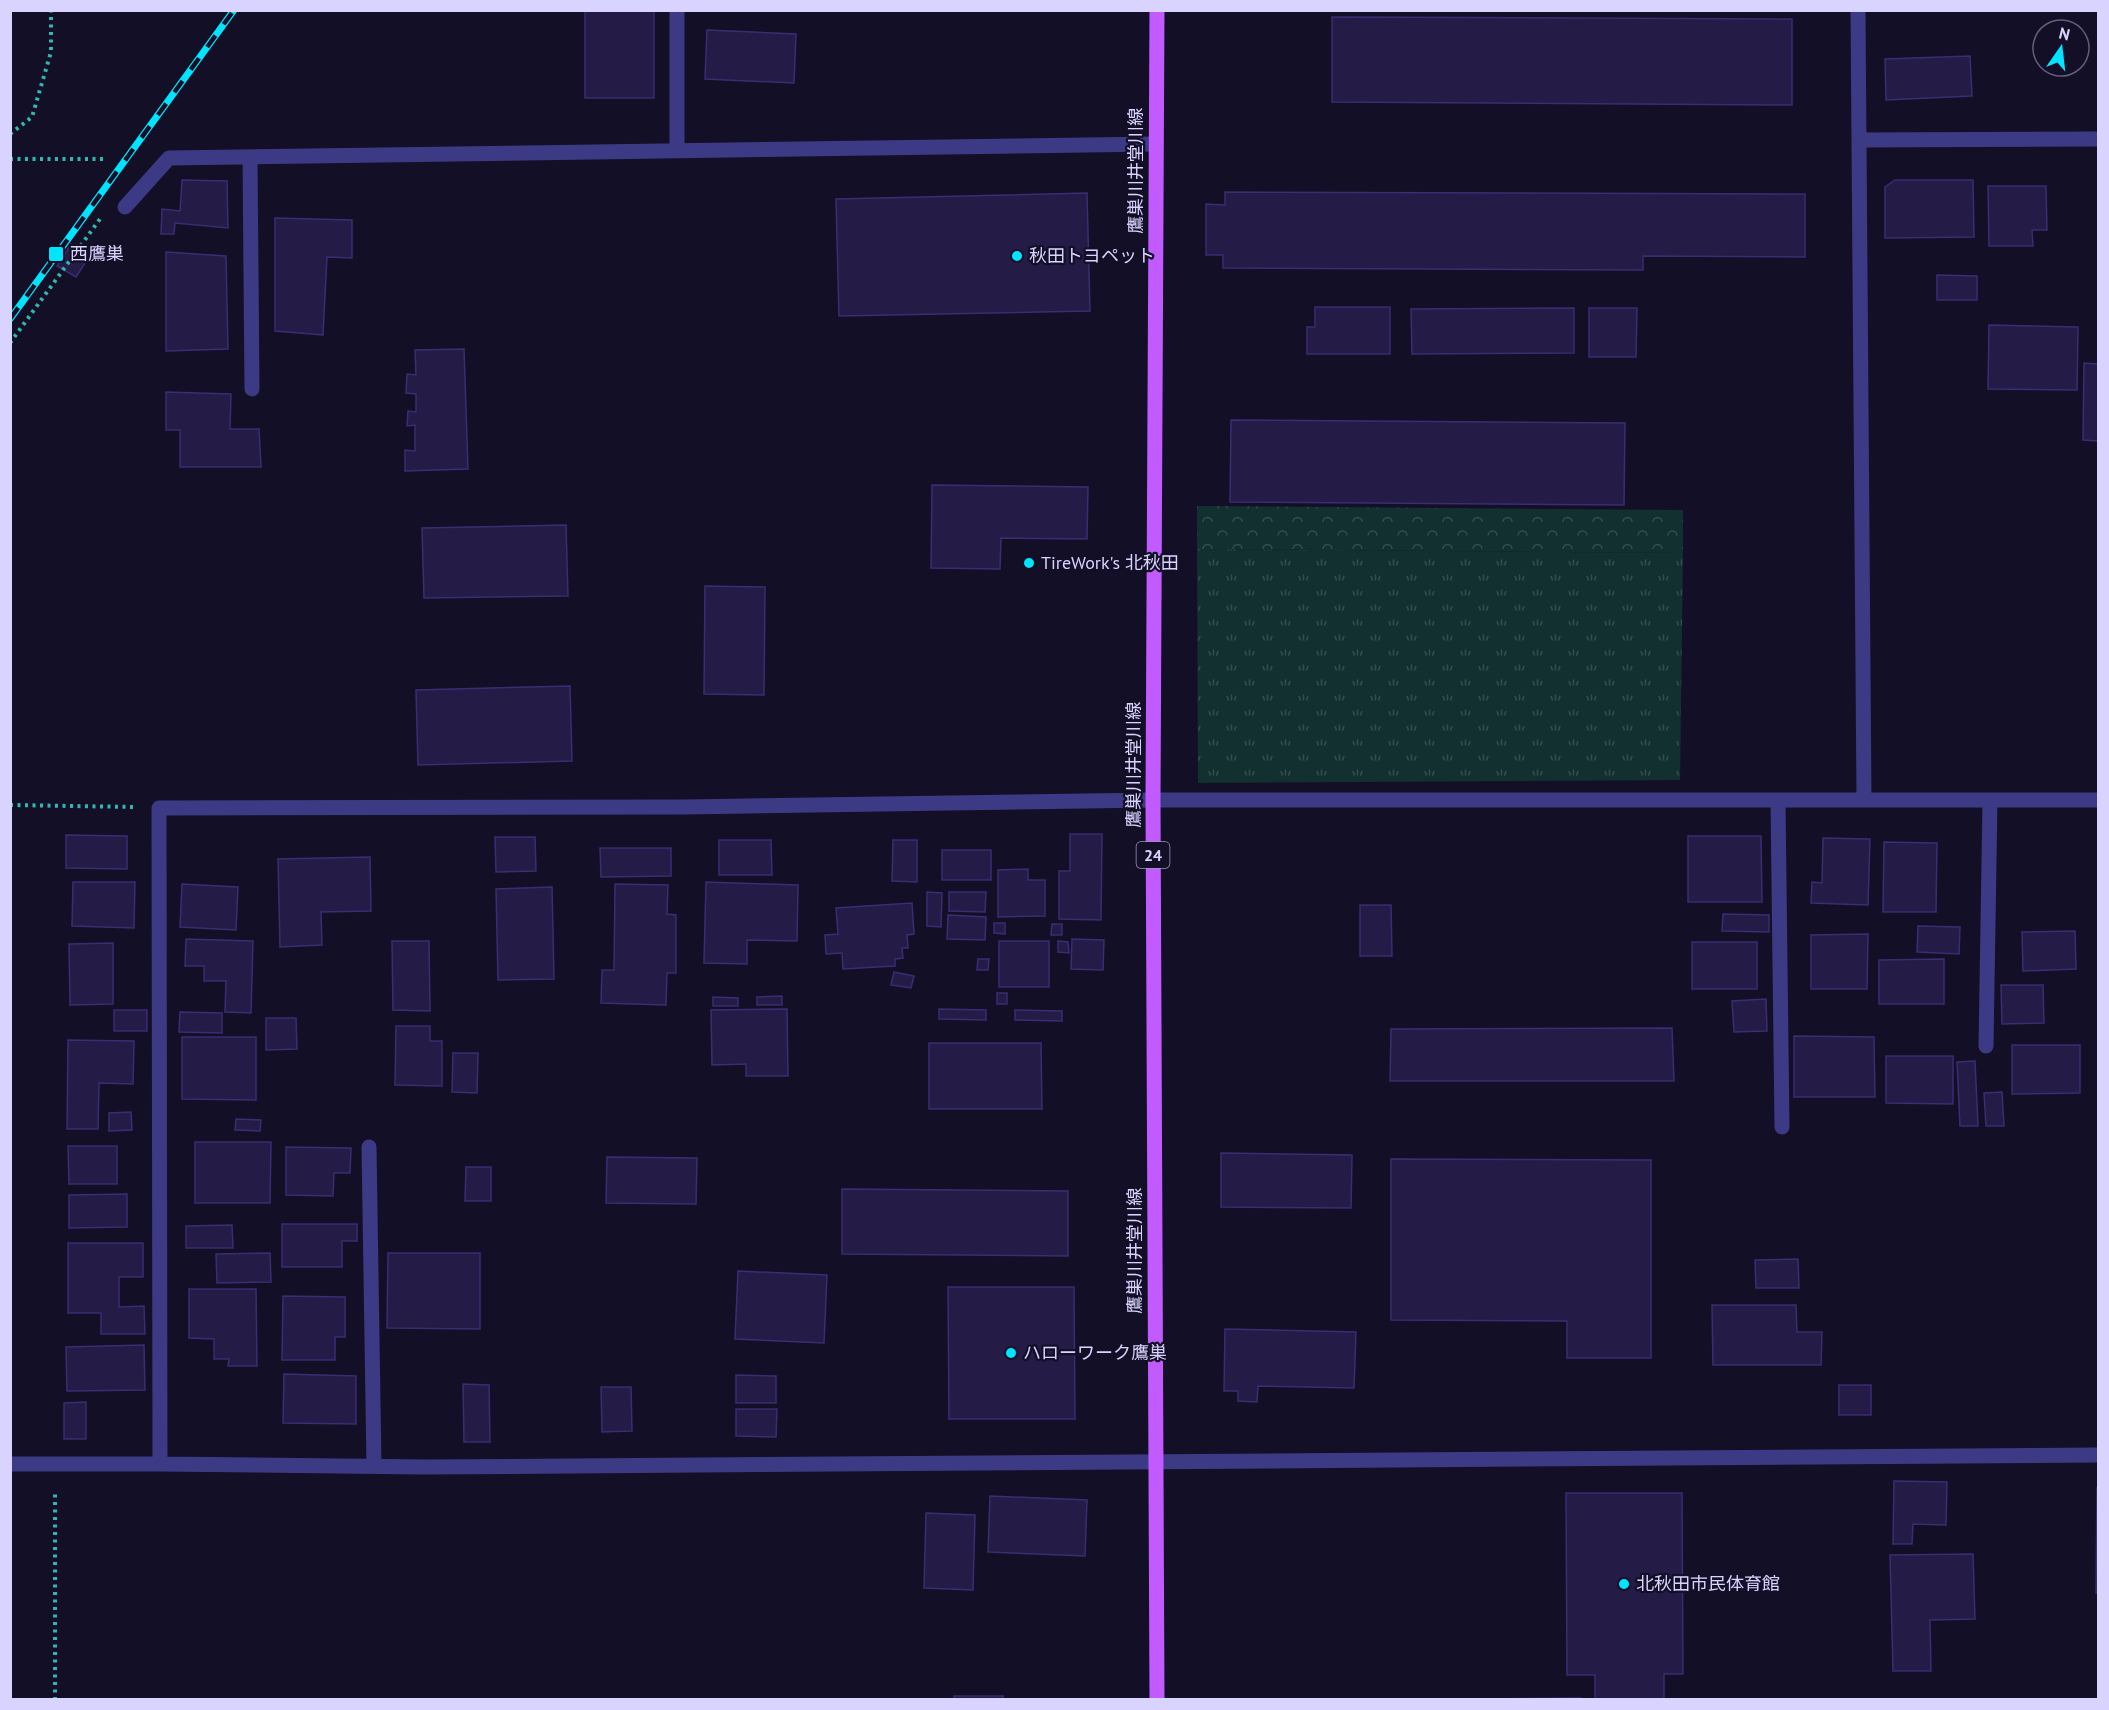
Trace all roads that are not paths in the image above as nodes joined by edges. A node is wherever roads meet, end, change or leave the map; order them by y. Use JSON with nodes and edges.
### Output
{"nodes":[{"id":1,"x":677,"y":10,"type":"edge"},
{"id":2,"x":1156,"y":10,"type":"edge"},
{"id":3,"x":1858,"y":10,"type":"edge"},
{"id":4,"x":2098,"y":139,"type":"edge"},
{"id":5,"x":1859,"y":140,"type":"junction"},
{"id":6,"x":1156,"y":144,"type":"junction"},
{"id":7,"x":676,"y":151,"type":"junction"},
{"id":8,"x":250,"y":157,"type":"junction"},
{"id":9,"x":125,"y":207,"type":"dead end"},
{"id":10,"x":252,"y":389,"type":"dead end"},
{"id":11,"x":1153,"y":800,"type":"junction"},
{"id":12,"x":1778,"y":800,"type":"junction"},
{"id":13,"x":1864,"y":800,"type":"junction"},
{"id":14,"x":1990,"y":800,"type":"junction"},
{"id":15,"x":2098,"y":800,"type":"edge"},
{"id":16,"x":1986,"y":1046,"type":"dead end"},
{"id":17,"x":1782,"y":1127,"type":"dead end"},
{"id":18,"x":369,"y":1147,"type":"dead end"},
{"id":19,"x":2098,"y":1455,"type":"edge"},
{"id":20,"x":1155,"y":1462,"type":"junction"},
{"id":21,"x":10,"y":1464,"type":"edge"},
{"id":22,"x":160,"y":1464,"type":"junction"},
{"id":23,"x":374,"y":1466,"type":"junction"},
{"id":24,"x":1157,"y":1700,"type":"edge"}],
"edges":[{"from":1,"to":7,"type":"street"},
{"from":2,"to":6,"type":"main road","name":"鷹巣川井堂川線","number":"24"},
{"from":3,"to":5,"type":"street"},
{"from":4,"to":5,"type":"street"},
{"from":5,"to":13,"type":"street"},
{"from":6,"to":7,"type":"street"},
{"from":6,"to":11,"type":"main road","name":"鷹巣川井堂川線","number":"24"},
{"from":7,"to":8,"type":"street"},
{"from":8,"to":9,"type":"street"},
{"from":8,"to":10,"type":"street"},
{"from":11,"to":12,"type":"street"},
{"from":11,"to":20,"type":"main road","name":"鷹巣川井堂川線","number":"24"},
{"from":11,"to":22,"type":"street"},
{"from":12,"to":13,"type":"street"},
{"from":12,"to":17,"type":"street"},
{"from":13,"to":14,"type":"street"},
{"from":14,"to":15,"type":"street"},
{"from":14,"to":16,"type":"street"},
{"from":18,"to":23,"type":"street"},
{"from":19,"to":20,"type":"street"},
{"from":20,"to":23,"type":"street"},
{"from":20,"to":24,"type":"main road","name":"鷹巣川井堂川線","number":"24"},
{"from":21,"to":22,"type":"street"},
{"from":22,"to":23,"type":"street"}]}
